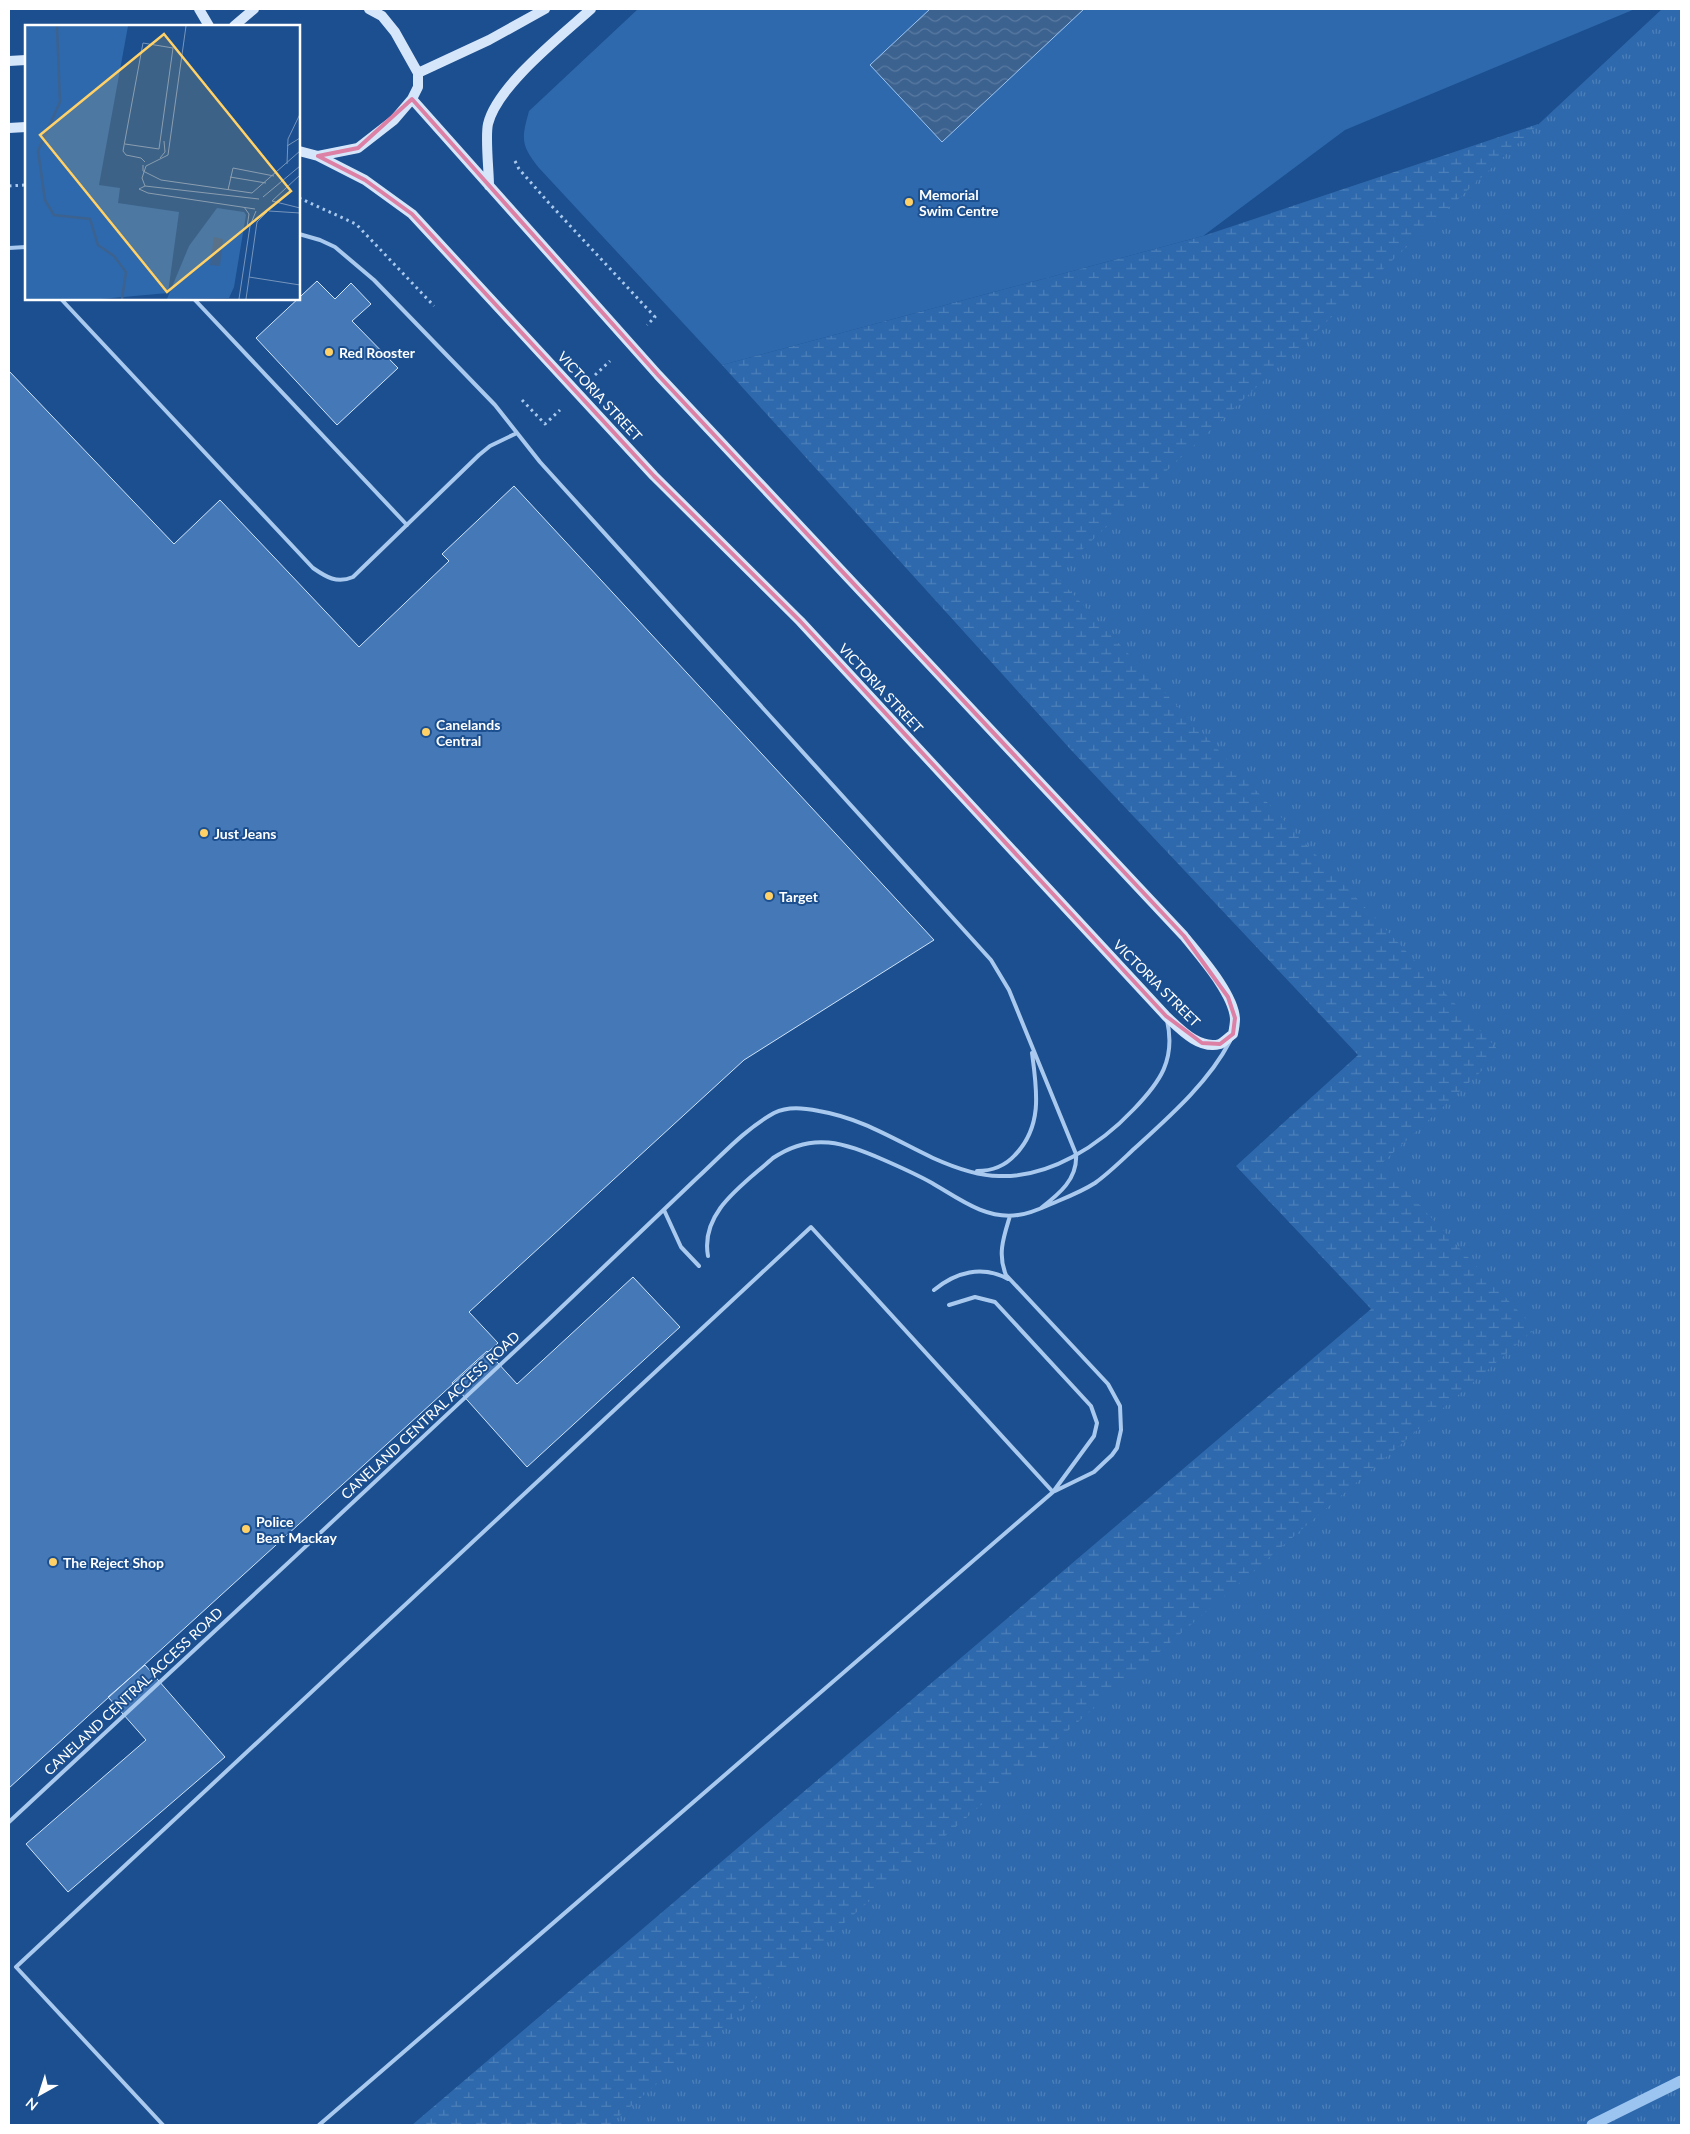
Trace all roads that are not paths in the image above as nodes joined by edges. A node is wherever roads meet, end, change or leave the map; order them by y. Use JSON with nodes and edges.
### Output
{"nodes":[{"id":1,"x":200,"y":9,"type":"edge"},
{"id":2,"x":254,"y":9,"type":"edge"},
{"id":3,"x":369,"y":9,"type":"edge"},
{"id":4,"x":545,"y":9,"type":"edge"},
{"id":5,"x":591,"y":9,"type":"edge"},
{"id":6,"x":208,"y":25,"type":"edge"},
{"id":7,"x":235,"y":25,"type":"edge"},
{"id":8,"x":25,"y":60,"type":"edge"},
{"id":9,"x":9,"y":61,"type":"edge"},
{"id":10,"x":418,"y":73,"type":"junction"},
{"id":11,"x":412,"y":99,"type":"junction"},
{"id":12,"x":25,"y":127,"type":"edge"},
{"id":13,"x":9,"y":128,"type":"edge"},
{"id":14,"x":300,"y":150,"type":"edge"},
{"id":15,"x":318,"y":156,"type":"junction"},
{"id":16,"x":489,"y":186,"type":"junction"},
{"id":17,"x":300,"y":234,"type":"edge"},
{"id":18,"x":25,"y":247,"type":"edge"},
{"id":19,"x":9,"y":248,"type":"edge"},
{"id":20,"x":62,"y":300,"type":"edge"},
{"id":21,"x":195,"y":300,"type":"edge"},
{"id":22,"x":517,"y":433,"type":"junction"},
{"id":23,"x":406,"y":525,"type":"junction"},
{"id":24,"x":1166,"y":1016,"type":"junction"},
{"id":25,"x":1233,"y":1034,"type":"junction"},
{"id":26,"x":1031,"y":1046,"type":"junction"},
{"id":27,"x":1076,"y":1154,"type":"junction"},
{"id":28,"x":962,"y":1169,"type":"junction"},
{"id":29,"x":1041,"y":1208,"type":"junction"},
{"id":30,"x":664,"y":1210,"type":"junction"},
{"id":31,"x":1010,"y":1216,"type":"junction"},
{"id":32,"x":708,"y":1256,"type":"dead end"},
{"id":33,"x":698,"y":1266,"type":"dead end"},
{"id":34,"x":1014,"y":1284,"type":"junction"},
{"id":35,"x":934,"y":1290,"type":"dead end"},
{"id":36,"x":949,"y":1305,"type":"dead end"},
{"id":37,"x":1053,"y":1492,"type":"junction"},
{"id":38,"x":9,"y":1822,"type":"edge"},
{"id":39,"x":163,"y":2125,"type":"edge"},
{"id":40,"x":319,"y":2125,"type":"edge"}],
"edges":[{"from":1,"to":6,"type":"street"},
{"from":2,"to":7,"type":"street"},
{"from":3,"to":10,"type":"street"},
{"from":4,"to":10,"type":"street"},
{"from":5,"to":16,"type":"street"},
{"from":8,"to":9,"type":"street"},
{"from":10,"to":11,"type":"street"},
{"from":11,"to":15,"type":"street"},
{"from":11,"to":16,"type":"street"},
{"from":12,"to":13,"type":"street"},
{"from":14,"to":15,"type":"street","name":"VICTORIA STREET"},
{"from":15,"to":24,"type":"street","name":"VICTORIA STREET"},
{"from":16,"to":25,"type":"street"},
{"from":17,"to":22,"type":"lane"},
{"from":18,"to":19,"type":"lane"},
{"from":20,"to":23,"type":"lane"},
{"from":21,"to":23,"type":"lane"},
{"from":22,"to":23,"type":"lane"},
{"from":22,"to":26,"type":"lane"},
{"from":24,"to":25,"type":"street","name":"VICTORIA STREET"},
{"from":24,"to":27,"type":"lane"},
{"from":25,"to":29,"type":"lane"},
{"from":26,"to":27,"type":"lane"},
{"from":26,"to":28,"type":"lane"},
{"from":27,"to":28,"type":"lane"},
{"from":27,"to":29,"type":"lane"},
{"from":28,"to":30,"type":"lane","name":"CANELAND CENTRAL ACCESS ROAD"},
{"from":29,"to":31,"type":"lane"},
{"from":30,"to":33,"type":"lane"},
{"from":30,"to":38,"type":"lane","name":"CANELAND CENTRAL ACCESS ROAD"},
{"from":31,"to":32,"type":"lane"},
{"from":31,"to":34,"type":"lane"},
{"from":34,"to":35,"type":"lane"},
{"from":34,"to":37,"type":"lane"},
{"from":36,"to":37,"type":"lane"},
{"from":37,"to":39,"type":"lane"},
{"from":37,"to":40,"type":"lane"}]}
